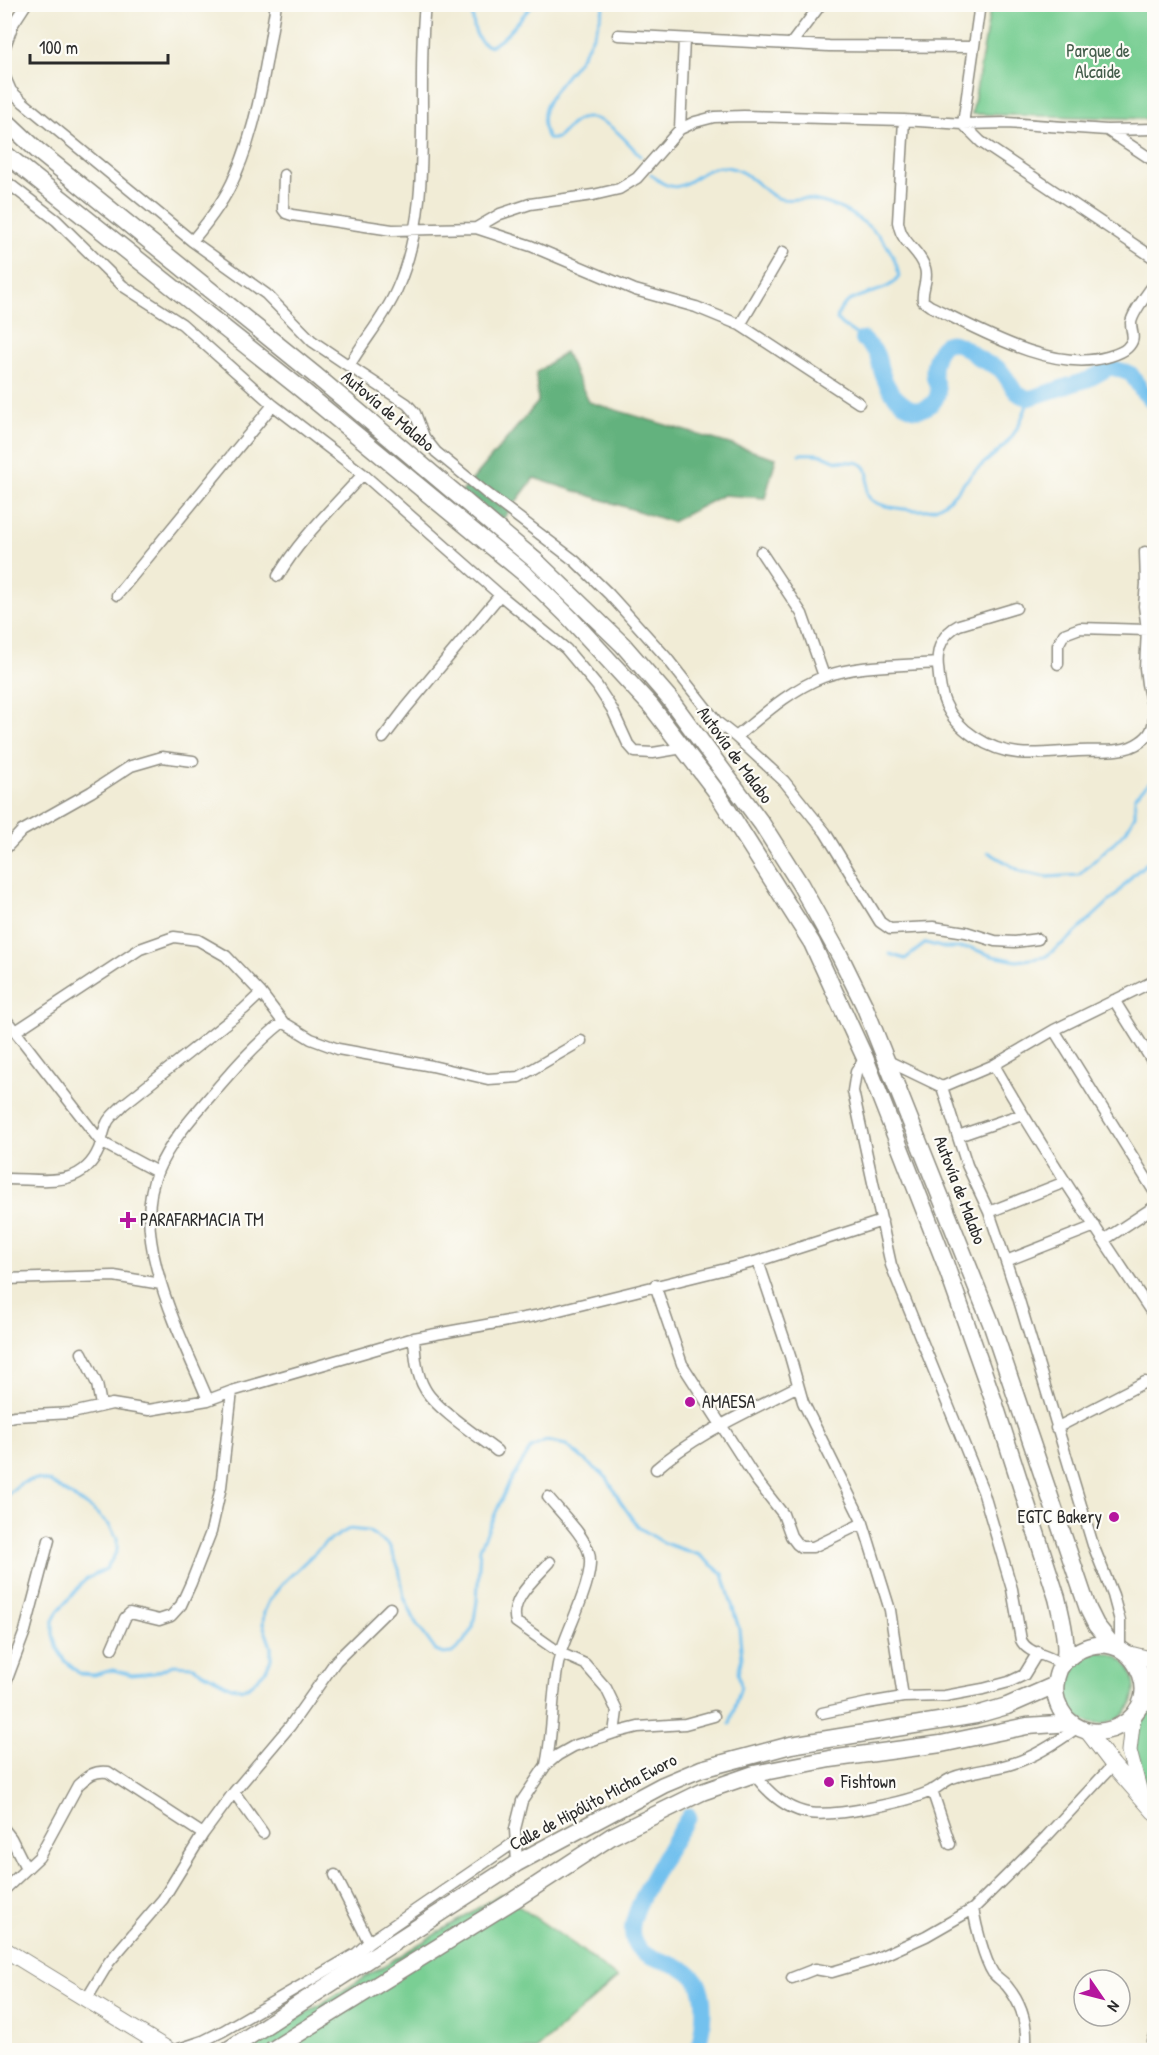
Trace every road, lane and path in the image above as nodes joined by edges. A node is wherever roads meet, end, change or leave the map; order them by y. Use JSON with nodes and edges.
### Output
{"nodes":[{"id":1,"x":26,"y":4,"type":"edge"},
{"id":2,"x":276,"y":4,"type":"edge"},
{"id":3,"x":424,"y":4,"type":"edge"},
{"id":4,"x":821,"y":4,"type":"edge"},
{"id":5,"x":980,"y":4,"type":"edge"},
{"id":6,"x":618,"y":35,"type":"dead end"},
{"id":7,"x":684,"y":39,"type":"junction"},
{"id":8,"x":791,"y":44,"type":"junction"},
{"id":9,"x":974,"y":47,"type":"junction"},
{"id":10,"x":4,"y":49,"type":"edge"},
{"id":11,"x":4,"y":75,"type":"edge"},
{"id":12,"x":4,"y":118,"type":"edge"},
{"id":13,"x":904,"y":120,"type":"junction"},
{"id":14,"x":963,"y":124,"type":"junction"},
{"id":15,"x":680,"y":129,"type":"junction"},
{"id":16,"x":1155,"y":129,"type":"edge"},
{"id":17,"x":1107,"y":130,"type":"junction"},
{"id":18,"x":4,"y":153,"type":"edge"},
{"id":19,"x":1155,"y":161,"type":"edge"},
{"id":20,"x":284,"y":176,"type":"dead end"},
{"id":21,"x":4,"y":180,"type":"edge"},
{"id":22,"x":476,"y":228,"type":"junction"},
{"id":23,"x":416,"y":229,"type":"junction"},
{"id":24,"x":192,"y":242,"type":"junction"},
{"id":25,"x":783,"y":252,"type":"dead end"},
{"id":26,"x":1155,"y":258,"type":"edge"},
{"id":27,"x":1155,"y":284,"type":"edge"},
{"id":28,"x":740,"y":325,"type":"junction"},
{"id":29,"x":349,"y":366,"type":"junction"},
{"id":30,"x":859,"y":403,"type":"dead end"},
{"id":31,"x":273,"y":405,"type":"junction"},
{"id":32,"x":363,"y":474,"type":"junction"},
{"id":33,"x":761,"y":552,"type":"dead end"},
{"id":34,"x":1145,"y":552,"type":"dead end"},
{"id":35,"x":278,"y":576,"type":"dead end"},
{"id":36,"x":117,"y":595,"type":"dead end"},
{"id":37,"x":500,"y":595,"type":"junction"},
{"id":38,"x":1016,"y":608,"type":"dead end"},
{"id":39,"x":1147,"y":630,"type":"junction"},
{"id":40,"x":937,"y":663,"type":"junction"},
{"id":41,"x":1058,"y":664,"type":"dead end"},
{"id":42,"x":824,"y":676,"type":"junction"},
{"id":43,"x":1155,"y":715,"type":"edge"},
{"id":44,"x":736,"y":737,"type":"junction"},
{"id":45,"x":383,"y":738,"type":"dead end"},
{"id":46,"x":683,"y":748,"type":"junction"},
{"id":47,"x":193,"y":761,"type":"dead end"},
{"id":48,"x":4,"y":850,"type":"edge"},
{"id":49,"x":1038,"y":939,"type":"dead end"},
{"id":50,"x":1155,"y":981,"type":"edge"},
{"id":51,"x":261,"y":993,"type":"junction"},
{"id":52,"x":1114,"y":1000,"type":"junction"},
{"id":53,"x":4,"y":1017,"type":"edge"},
{"id":54,"x":284,"y":1022,"type":"junction"},
{"id":55,"x":1054,"y":1030,"type":"junction"},
{"id":56,"x":16,"y":1031,"type":"junction"},
{"id":57,"x":581,"y":1041,"type":"dead end"},
{"id":58,"x":865,"y":1058,"type":"junction"},
{"id":59,"x":888,"y":1061,"type":"junction"},
{"id":60,"x":1155,"y":1064,"type":"edge"},
{"id":61,"x":994,"y":1065,"type":"junction"},
{"id":62,"x":942,"y":1087,"type":"junction"},
{"id":63,"x":1022,"y":1114,"type":"junction"},
{"id":64,"x":957,"y":1136,"type":"junction"},
{"id":65,"x":101,"y":1142,"type":"junction"},
{"id":66,"x":157,"y":1172,"type":"junction"},
{"id":67,"x":4,"y":1179,"type":"edge"},
{"id":68,"x":1065,"y":1182,"type":"junction"},
{"id":69,"x":1155,"y":1191,"type":"edge"},
{"id":70,"x":1155,"y":1207,"type":"edge"},
{"id":71,"x":989,"y":1212,"type":"junction"},
{"id":72,"x":882,"y":1221,"type":"junction"},
{"id":73,"x":1095,"y":1226,"type":"junction"},
{"id":74,"x":1104,"y":1240,"type":"junction"},
{"id":75,"x":758,"y":1261,"type":"junction"},
{"id":76,"x":1006,"y":1261,"type":"junction"},
{"id":77,"x":4,"y":1279,"type":"edge"},
{"id":78,"x":161,"y":1284,"type":"junction"},
{"id":79,"x":655,"y":1285,"type":"junction"},
{"id":80,"x":1155,"y":1316,"type":"edge"},
{"id":81,"x":414,"y":1338,"type":"junction"},
{"id":82,"x":82,"y":1353,"type":"dead end"},
{"id":83,"x":1155,"y":1384,"type":"edge"},
{"id":84,"x":798,"y":1386,"type":"junction"},
{"id":85,"x":232,"y":1391,"type":"junction"},
{"id":86,"x":208,"y":1400,"type":"junction"},
{"id":87,"x":101,"y":1405,"type":"junction"},
{"id":88,"x":4,"y":1418,"type":"edge"},
{"id":89,"x":722,"y":1426,"type":"junction"},
{"id":90,"x":1056,"y":1428,"type":"junction"},
{"id":91,"x":497,"y":1451,"type":"dead end"},
{"id":92,"x":656,"y":1469,"type":"dead end"},
{"id":93,"x":548,"y":1497,"type":"dead end"},
{"id":94,"x":863,"y":1523,"type":"junction"},
{"id":95,"x":49,"y":1540,"type":"dead end"},
{"id":96,"x":550,"y":1562,"type":"dead end"},
{"id":97,"x":390,"y":1608,"type":"dead end"},
{"id":98,"x":112,"y":1648,"type":"dead end"},
{"id":99,"x":1120,"y":1649,"type":"junction"},
{"id":100,"x":561,"y":1653,"type":"junction"},
{"id":101,"x":1038,"y":1653,"type":"junction"},
{"id":102,"x":1155,"y":1660,"type":"edge"},
{"id":103,"x":1063,"y":1663,"type":"junction"},
{"id":104,"x":1055,"y":1685,"type":"junction"},
{"id":105,"x":4,"y":1687,"type":"edge"},
{"id":106,"x":1155,"y":1695,"type":"edge"},
{"id":107,"x":903,"y":1697,"type":"junction"},
{"id":108,"x":822,"y":1713,"type":"dead end"},
{"id":109,"x":1135,"y":1713,"type":"junction"},
{"id":110,"x":714,"y":1716,"type":"dead end"},
{"id":111,"x":1079,"y":1727,"type":"junction"},
{"id":112,"x":614,"y":1733,"type":"junction"},
{"id":113,"x":546,"y":1765,"type":"junction"},
{"id":114,"x":1113,"y":1766,"type":"junction"},
{"id":115,"x":754,"y":1774,"type":"junction"},
{"id":116,"x":932,"y":1790,"type":"junction"},
{"id":117,"x":234,"y":1792,"type":"junction"},
{"id":118,"x":1142,"y":1799,"type":"junction"},
{"id":119,"x":1155,"y":1812,"type":"edge"},
{"id":120,"x":4,"y":1829,"type":"edge"},
{"id":121,"x":263,"y":1833,"type":"dead end"},
{"id":122,"x":203,"y":1834,"type":"junction"},
{"id":123,"x":514,"y":1842,"type":"junction"},
{"id":124,"x":950,"y":1844,"type":"dead end"},
{"id":125,"x":518,"y":1863,"type":"junction"},
{"id":126,"x":26,"y":1868,"type":"junction"},
{"id":127,"x":335,"y":1875,"type":"dead end"},
{"id":128,"x":4,"y":1890,"type":"edge"},
{"id":129,"x":973,"y":1910,"type":"junction"},
{"id":130,"x":369,"y":1942,"type":"junction"},
{"id":131,"x":4,"y":1949,"type":"edge"},
{"id":132,"x":792,"y":1978,"type":"dead end"},
{"id":133,"x":86,"y":2000,"type":"junction"},
{"id":134,"x":1155,"y":2038,"type":"edge"},
{"id":135,"x":1026,"y":2043,"type":"dead end"},
{"id":136,"x":164,"y":2049,"type":"edge"},
{"id":137,"x":176,"y":2050,"type":"edge"},
{"id":138,"x":228,"y":2050,"type":"edge"},
{"id":139,"x":273,"y":2050,"type":"edge"},
{"id":140,"x":1151,"y":2050,"type":"edge"}],
"edges":[{"from":1,"to":10,"type":"street"},
{"from":2,"to":24,"type":"street"},
{"from":3,"to":23,"type":"street"},
{"from":4,"to":8,"type":"street"},
{"from":5,"to":9,"type":"street"},
{"from":6,"to":7,"type":"street"},
{"from":7,"to":8,"type":"street"},
{"from":7,"to":15,"type":"street"},
{"from":8,"to":9,"type":"street"},
{"from":9,"to":14,"type":"street"},
{"from":11,"to":24,"type":"street"},
{"from":12,"to":59,"type":"main road","name":"Autovía de Malabo"},
{"from":13,"to":14,"type":"street"},
{"from":13,"to":15,"type":"street"},
{"from":13,"to":27,"type":"street"},
{"from":14,"to":17,"type":"street"},
{"from":14,"to":26,"type":"street"},
{"from":15,"to":22,"type":"street"},
{"from":16,"to":17,"type":"street"},
{"from":17,"to":19,"type":"street"},
{"from":18,"to":46,"type":"main road","name":"Autovía de Malabo"},
{"from":20,"to":23,"type":"street"},
{"from":21,"to":31,"type":"street"},
{"from":22,"to":23,"type":"street"},
{"from":22,"to":28,"type":"street"},
{"from":23,"to":29,"type":"street"},
{"from":24,"to":29,"type":"street"},
{"from":25,"to":28,"type":"street"},
{"from":28,"to":30,"type":"street"},
{"from":29,"to":44,"type":"street"},
{"from":31,"to":32,"type":"street"},
{"from":31,"to":36,"type":"street"},
{"from":32,"to":35,"type":"street"},
{"from":32,"to":37,"type":"street"},
{"from":33,"to":42,"type":"street"},
{"from":34,"to":39,"type":"street"},
{"from":37,"to":45,"type":"street"},
{"from":37,"to":46,"type":"street"},
{"from":38,"to":40,"type":"street"},
{"from":39,"to":41,"type":"street"},
{"from":39,"to":43,"type":"street"},
{"from":40,"to":42,"type":"street"},
{"from":40,"to":43,"type":"street"},
{"from":42,"to":44,"type":"street"},
{"from":44,"to":49,"type":"street"},
{"from":46,"to":58,"type":"main road","name":"Autovía de Malabo"},
{"from":47,"to":48,"type":"street"},
{"from":50,"to":52,"type":"street"},
{"from":51,"to":54,"type":"street"},
{"from":51,"to":56,"type":"street"},
{"from":51,"to":65,"type":"street"},
{"from":52,"to":55,"type":"street"},
{"from":52,"to":60,"type":"street"},
{"from":53,"to":56,"type":"street"},
{"from":54,"to":57,"type":"street"},
{"from":54,"to":66,"type":"street"},
{"from":55,"to":61,"type":"street"},
{"from":55,"to":69,"type":"street"},
{"from":56,"to":65,"type":"street"},
{"from":58,"to":72,"type":"street"},
{"from":58,"to":103,"type":"main road","name":"Autovía de Malabo"},
{"from":59,"to":62,"type":"street"},
{"from":59,"to":99,"type":"main road","name":"Autovía de Malabo"},
{"from":61,"to":62,"type":"street"},
{"from":61,"to":63,"type":"street"},
{"from":62,"to":64,"type":"street"},
{"from":63,"to":64,"type":"street"},
{"from":63,"to":68,"type":"street"},
{"from":64,"to":71,"type":"street"},
{"from":65,"to":66,"type":"street"},
{"from":65,"to":67,"type":"street"},
{"from":66,"to":78,"type":"street"},
{"from":68,"to":71,"type":"street"},
{"from":68,"to":73,"type":"street"},
{"from":70,"to":74,"type":"street"},
{"from":71,"to":76,"type":"street"},
{"from":72,"to":75,"type":"street"},
{"from":72,"to":101,"type":"street"},
{"from":73,"to":74,"type":"street"},
{"from":73,"to":76,"type":"street"},
{"from":74,"to":80,"type":"street"},
{"from":75,"to":79,"type":"street"},
{"from":75,"to":84,"type":"street"},
{"from":76,"to":90,"type":"street"},
{"from":77,"to":78,"type":"street"},
{"from":78,"to":86,"type":"street"},
{"from":79,"to":81,"type":"street"},
{"from":79,"to":89,"type":"street"},
{"from":81,"to":85,"type":"street"},
{"from":81,"to":91,"type":"street"},
{"from":82,"to":87,"type":"street"},
{"from":83,"to":90,"type":"street"},
{"from":84,"to":89,"type":"street"},
{"from":84,"to":94,"type":"street"},
{"from":85,"to":86,"type":"street"},
{"from":85,"to":98,"type":"street"},
{"from":86,"to":87,"type":"street"},
{"from":87,"to":88,"type":"street"},
{"from":89,"to":92,"type":"street"},
{"from":89,"to":94,"type":"street"},
{"from":90,"to":99,"type":"street"},
{"from":93,"to":100,"type":"street"},
{"from":94,"to":107,"type":"street"},
{"from":95,"to":105,"type":"street"},
{"from":96,"to":100,"type":"street"},
{"from":97,"to":117,"type":"street"},
{"from":99,"to":102,"type":"street"},
{"from":99,"to":103,"type":"main road"},
{"from":99,"to":109,"type":"main road"},
{"from":100,"to":112,"type":"street"},
{"from":100,"to":113,"type":"street"},
{"from":101,"to":103,"type":"street"},
{"from":101,"to":107,"type":"street"},
{"from":103,"to":104,"type":"main road"},
{"from":104,"to":111,"type":"main road"},
{"from":104,"to":125,"type":"main road","name":"Calle de Hipólito Micha Eworo"},
{"from":106,"to":109,"type":"street"},
{"from":107,"to":108,"type":"street"},
{"from":109,"to":111,"type":"main road"},
{"from":109,"to":118,"type":"street"},
{"from":110,"to":112,"type":"street"},
{"from":111,"to":114,"type":"street"},
{"from":111,"to":115,"type":"main road"},
{"from":111,"to":116,"type":"street"},
{"from":112,"to":113,"type":"street"},
{"from":113,"to":123,"type":"street"},
{"from":114,"to":118,"type":"street"},
{"from":114,"to":129,"type":"street"},
{"from":115,"to":116,"type":"street"},
{"from":115,"to":139,"type":"main road"},
{"from":116,"to":124,"type":"street"},
{"from":117,"to":121,"type":"street"},
{"from":117,"to":122,"type":"street"},
{"from":118,"to":119,"type":"street"},
{"from":120,"to":126,"type":"street"},
{"from":122,"to":126,"type":"street"},
{"from":122,"to":133,"type":"street"},
{"from":123,"to":125,"type":"street"},
{"from":123,"to":130,"type":"street"},
{"from":125,"to":138,"type":"main road","name":"Calle de Hipólito Micha Eworo"},
{"from":126,"to":128,"type":"street"},
{"from":127,"to":130,"type":"street"},
{"from":129,"to":132,"type":"street"},
{"from":129,"to":135,"type":"street"},
{"from":130,"to":137,"type":"street"},
{"from":131,"to":133,"type":"street"},
{"from":133,"to":136,"type":"street"},
{"from":134,"to":140,"type":"street"}]}
